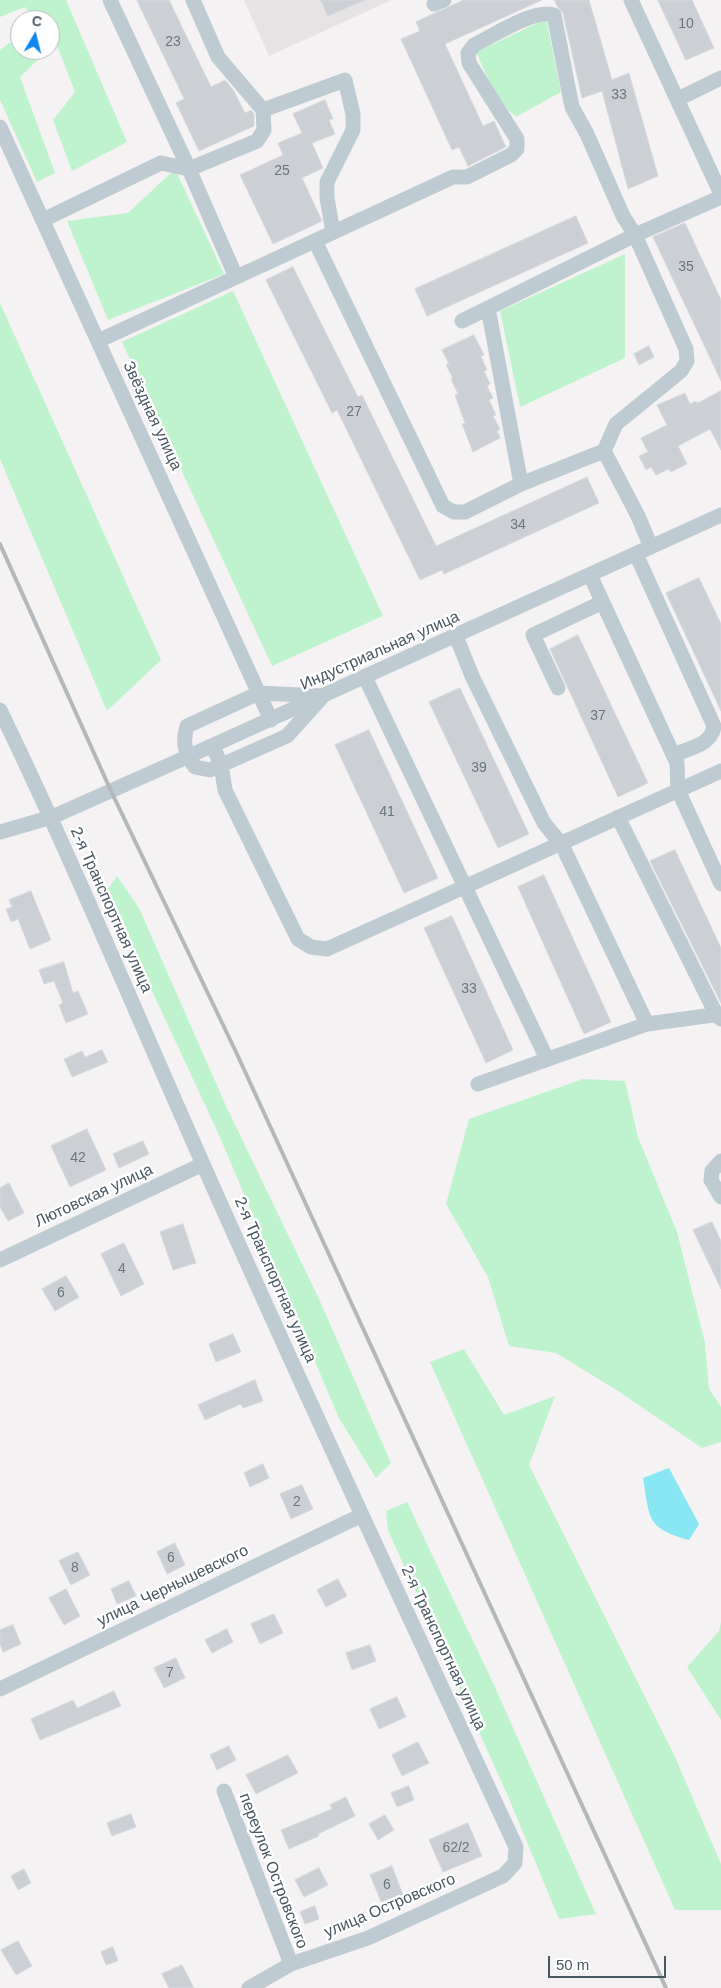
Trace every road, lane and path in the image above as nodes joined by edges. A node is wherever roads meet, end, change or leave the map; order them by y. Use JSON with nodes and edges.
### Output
{"nodes":[{"id":1,"x":110,"y":0,"type":"edge"},
{"id":2,"x":193,"y":0,"type":"edge"},
{"id":3,"x":632,"y":0,"type":"edge"},
{"id":4,"x":721,"y":78,"type":"edge"},
{"id":5,"x":678,"y":99,"type":"junction"},
{"id":6,"x":263,"y":110,"type":"junction"},
{"id":7,"x":0,"y":127,"type":"edge"},
{"id":8,"x":189,"y":169,"type":"junction"},
{"id":9,"x":721,"y":196,"type":"edge"},
{"id":10,"x":43,"y":220,"type":"junction"},
{"id":11,"x":333,"y":232,"type":"junction"},
{"id":12,"x":635,"y":235,"type":"junction"},
{"id":13,"x":315,"y":240,"type":"junction"},
{"id":14,"x":236,"y":277,"type":"junction"},
{"id":15,"x":488,"y":308,"type":"junction"},
{"id":16,"x":462,"y":321,"type":"dead end"},
{"id":17,"x":98,"y":341,"type":"junction"},
{"id":18,"x":604,"y":451,"type":"junction"},
{"id":19,"x":521,"y":484,"type":"junction"},
{"id":20,"x":721,"y":515,"type":"edge"},
{"id":21,"x":651,"y":547,"type":"junction"},
{"id":22,"x":636,"y":554,"type":"junction"},
{"id":23,"x":590,"y":575,"type":"junction"},
{"id":24,"x":601,"y":603,"type":"junction"},
{"id":25,"x":456,"y":636,"type":"junction"},
{"id":26,"x":365,"y":677,"type":"junction"},
{"id":27,"x":558,"y":688,"type":"dead end"},
{"id":28,"x":259,"y":693,"type":"junction"},
{"id":29,"x":323,"y":696,"type":"junction"},
{"id":30,"x":0,"y":710,"type":"edge"},
{"id":31,"x":271,"y":720,"type":"junction"},
{"id":32,"x":213,"y":746,"type":"junction"},
{"id":33,"x":673,"y":755,"type":"junction"},
{"id":34,"x":187,"y":758,"type":"junction"},
{"id":35,"x":221,"y":765,"type":"junction"},
{"id":36,"x":721,"y":771,"type":"edge"},
{"id":37,"x":678,"y":790,"type":"junction"},
{"id":38,"x":52,"y":817,"type":"junction"},
{"id":39,"x":618,"y":817,"type":"junction"},
{"id":40,"x":0,"y":832,"type":"edge"},
{"id":41,"x":562,"y":844,"type":"junction"},
{"id":42,"x":721,"y":884,"type":"edge"},
{"id":43,"x":466,"y":886,"type":"junction"},
{"id":44,"x":720,"y":1017,"type":"edge"},
{"id":45,"x":647,"y":1024,"type":"junction"},
{"id":46,"x":547,"y":1059,"type":"junction"},
{"id":47,"x":478,"y":1084,"type":"dead end"},
{"id":48,"x":721,"y":1162,"type":"edge"},
{"id":49,"x":203,"y":1164,"type":"junction"},
{"id":50,"x":721,"y":1197,"type":"edge"},
{"id":51,"x":0,"y":1260,"type":"edge"},
{"id":52,"x":362,"y":1515,"type":"junction"},
{"id":53,"x":0,"y":1689,"type":"edge"},
{"id":54,"x":224,"y":1791,"type":"dead end"},
{"id":55,"x":515,"y":1864,"type":"joint"},
{"id":56,"x":290,"y":1964,"type":"junction"},
{"id":57,"x":249,"y":1988,"type":"edge"}],
"edges":[{"from":1,"to":8,"type":"street"},
{"from":2,"to":6,"type":"street"},
{"from":3,"to":5,"type":"street"},
{"from":4,"to":5,"type":"street"},
{"from":5,"to":9,"type":"street"},
{"from":6,"to":8,"type":"street"},
{"from":6,"to":11,"type":"street"},
{"from":7,"to":10,"type":"street","name":"Звёздная улица"},
{"from":8,"to":10,"type":"street"},
{"from":8,"to":14,"type":"street"},
{"from":9,"to":12,"type":"street"},
{"from":10,"to":17,"type":"street","name":"Звёздная улица"},
{"from":11,"to":12,"type":"street"},
{"from":11,"to":13,"type":"street"},
{"from":12,"to":15,"type":"street"},
{"from":12,"to":18,"type":"street"},
{"from":13,"to":14,"type":"street"},
{"from":13,"to":19,"type":"street"},
{"from":14,"to":17,"type":"street"},
{"from":15,"to":16,"type":"street"},
{"from":15,"to":19,"type":"street"},
{"from":17,"to":28,"type":"street","name":"Звёздная улица"},
{"from":18,"to":19,"type":"street"},
{"from":18,"to":21,"type":"street"},
{"from":20,"to":21,"type":"street","name":"Индустриальная улица"},
{"from":21,"to":22,"type":"street","name":"Индустриальная улица"},
{"from":22,"to":23,"type":"street","name":"Индустриальная улица"},
{"from":22,"to":33,"type":"street"},
{"from":23,"to":24,"type":"street"},
{"from":23,"to":25,"type":"street","name":"Индустриальная улица"},
{"from":24,"to":27,"type":"street"},
{"from":24,"to":33,"type":"street"},
{"from":25,"to":26,"type":"street","name":"Индустриальная улица"},
{"from":25,"to":41,"type":"street"},
{"from":26,"to":29,"type":"street","name":"Индустриальная улица"},
{"from":26,"to":43,"type":"street"},
{"from":28,"to":29,"type":"street"},
{"from":28,"to":31,"type":"street","name":"Звёздная улица"},
{"from":28,"to":34,"type":"street"},
{"from":29,"to":31,"type":"street","name":"Индустриальная улица"},
{"from":29,"to":35,"type":"street"},
{"from":30,"to":38,"type":"street","name":"2-я Транспортная улица"},
{"from":31,"to":32,"type":"street","name":"Индустриальная улица"},
{"from":32,"to":34,"type":"street","name":"Индустриальная улица"},
{"from":32,"to":35,"type":"street"},
{"from":33,"to":37,"type":"street"},
{"from":34,"to":35,"type":"street"},
{"from":34,"to":38,"type":"street","name":"Индустриальная улица"},
{"from":35,"to":43,"type":"street"},
{"from":36,"to":37,"type":"street"},
{"from":37,"to":39,"type":"street"},
{"from":37,"to":42,"type":"street"},
{"from":38,"to":40,"type":"street","name":"Индустриальная улица"},
{"from":38,"to":49,"type":"street","name":"2-я Транспортная улица"},
{"from":39,"to":41,"type":"street"},
{"from":39,"to":44,"type":"street"},
{"from":41,"to":43,"type":"street"},
{"from":41,"to":45,"type":"street"},
{"from":43,"to":46,"type":"street"},
{"from":44,"to":45,"type":"street"},
{"from":45,"to":46,"type":"street"},
{"from":46,"to":47,"type":"street"},
{"from":48,"to":50,"type":"street"},
{"from":49,"to":51,"type":"street","name":"Лютовская улица"},
{"from":49,"to":52,"type":"street","name":"2-я Транспортная улица"},
{"from":52,"to":53,"type":"street","name":"улица Чернышевского"},
{"from":52,"to":55,"type":"street","name":"2-я Транспортная улица"},
{"from":54,"to":56,"type":"street","name":"переулок Островского"},
{"from":55,"to":56,"type":"street","name":"улица Островского"},
{"from":56,"to":57,"type":"street","name":"улица Островского"}]}
